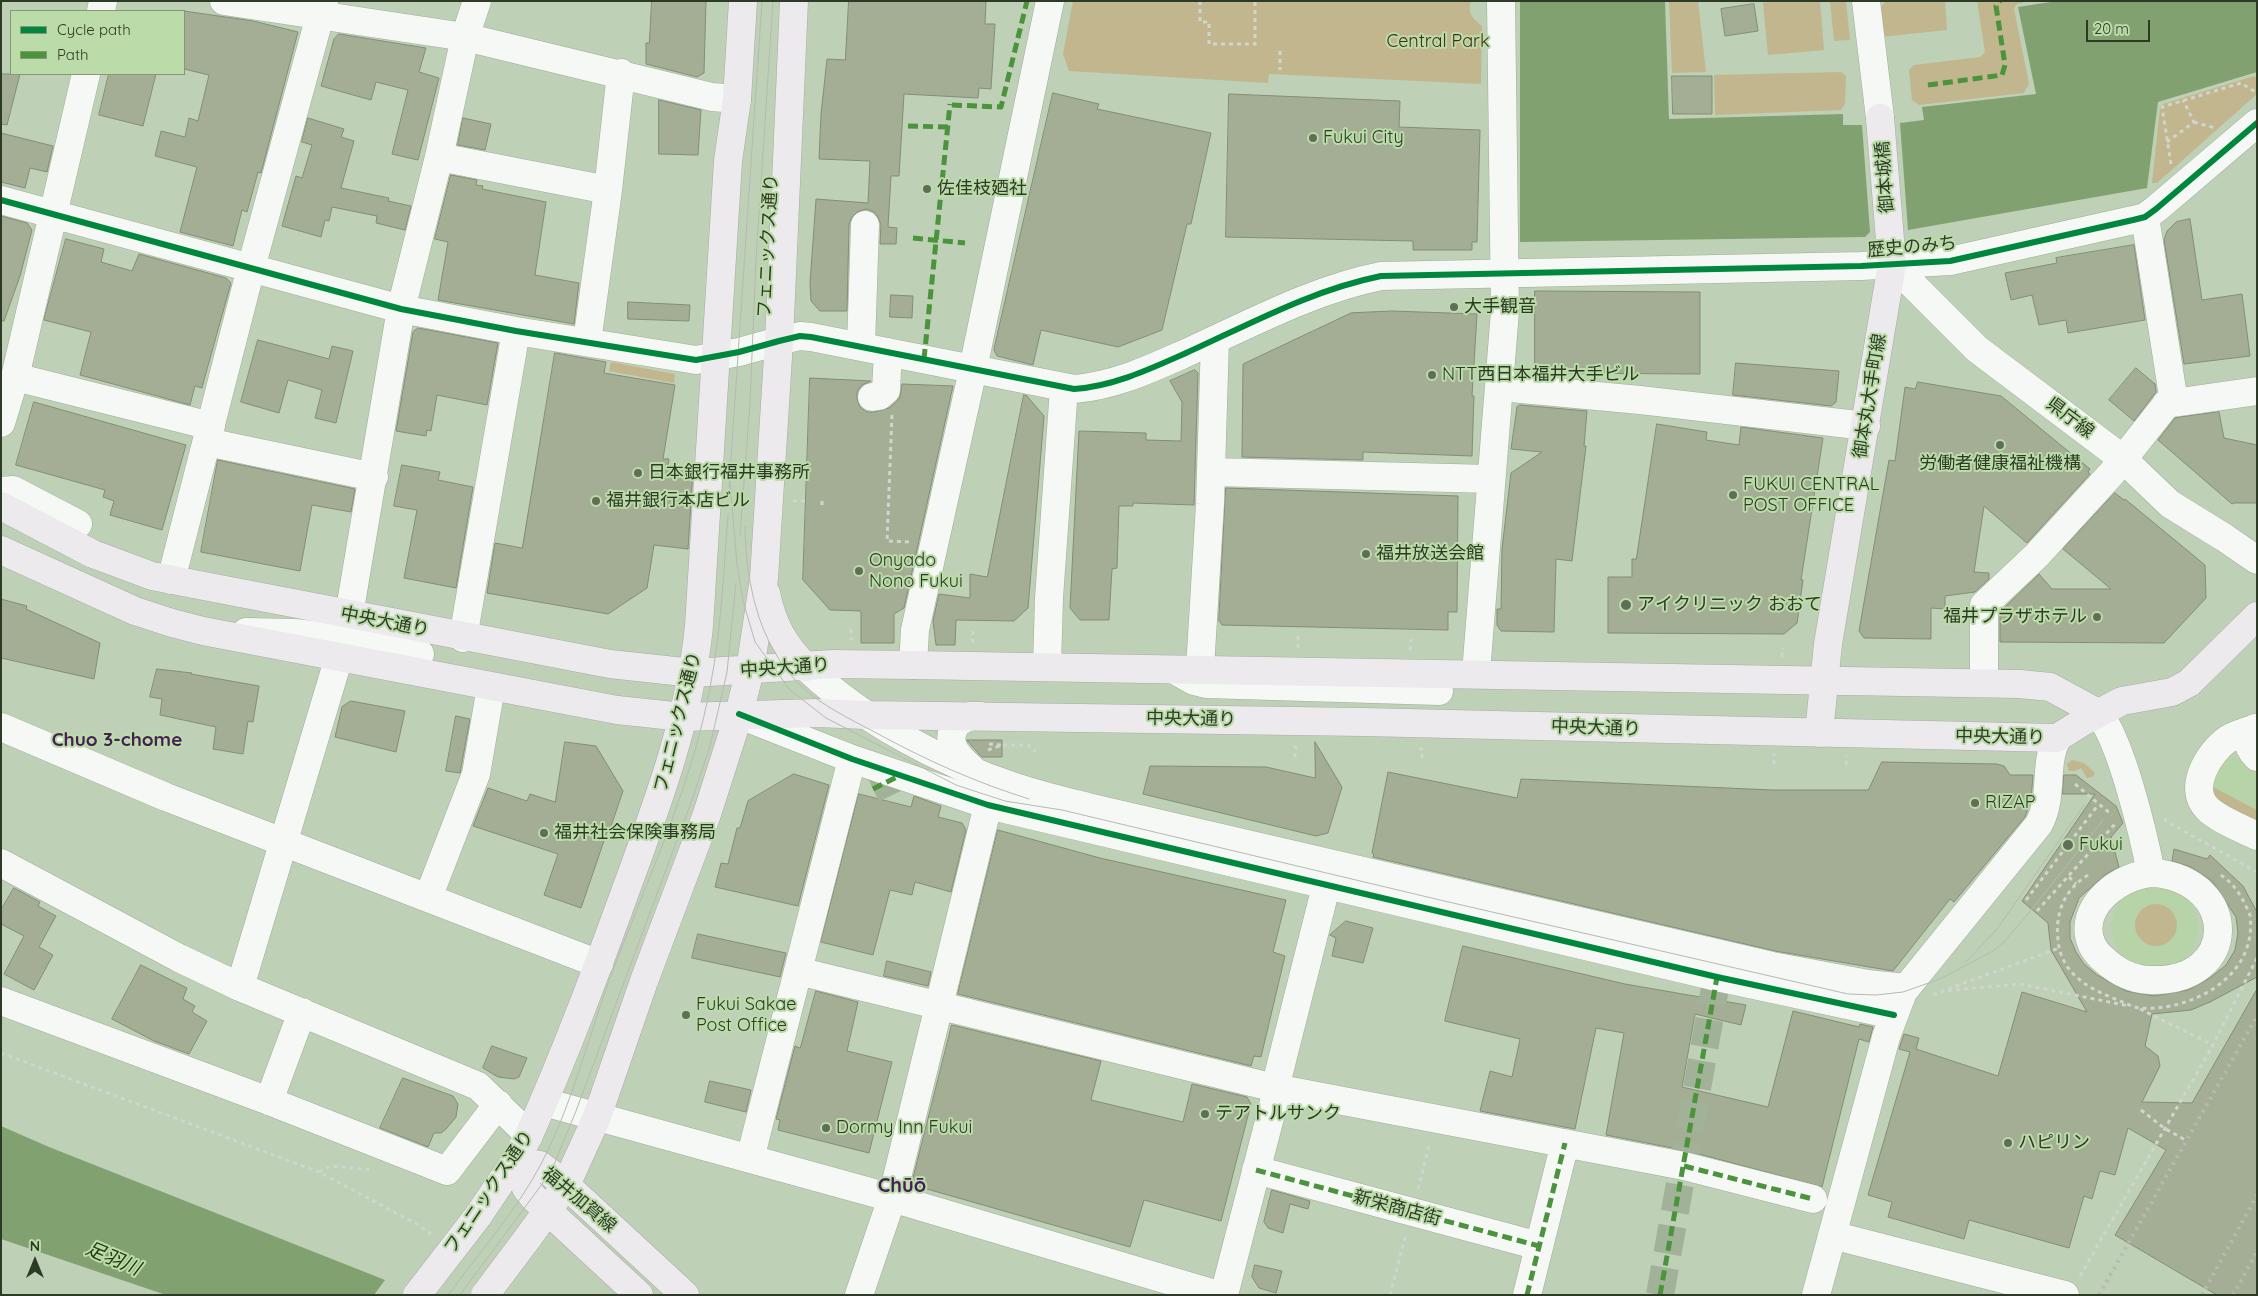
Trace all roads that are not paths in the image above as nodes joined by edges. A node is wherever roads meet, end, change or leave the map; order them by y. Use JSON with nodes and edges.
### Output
{"nodes":[{"id":1,"x":224,"y":1,"type":"edge"},
{"id":2,"x":477,"y":1,"type":"edge"},
{"id":3,"x":743,"y":1,"type":"edge"},
{"id":4,"x":794,"y":1,"type":"edge"},
{"id":5,"x":1050,"y":1,"type":"edge"},
{"id":6,"x":1501,"y":1,"type":"edge"},
{"id":7,"x":1866,"y":1,"type":"edge"},
{"id":8,"x":323,"y":8,"type":"edge"},
{"id":9,"x":465,"y":37,"type":"junction"},
{"id":10,"x":620,"y":73,"type":"junction"},
{"id":11,"x":86,"y":75,"type":"edge"},
{"id":12,"x":737,"y":99,"type":"junction"},
{"id":13,"x":1880,"y":118,"type":"joint"},
{"id":14,"x":2257,"y":123,"type":"edge"},
{"id":15,"x":439,"y":156,"type":"junction"},
{"id":16,"x":608,"y":190,"type":"junction"},
{"id":17,"x":1,"y":200,"type":"edge"},
{"id":18,"x":53,"y":213,"type":"junction"},
{"id":19,"x":2145,"y":217,"type":"junction"},
{"id":20,"x":865,"y":225,"type":"dead end"},
{"id":21,"x":1888,"y":236,"type":"joint"},
{"id":22,"x":1892,"y":264,"type":"junction"},
{"id":23,"x":251,"y":268,"type":"junction"},
{"id":24,"x":1504,"y":273,"type":"junction"},
{"id":25,"x":401,"y":309,"type":"junction"},
{"id":26,"x":516,"y":331,"type":"junction"},
{"id":27,"x":779,"y":340,"type":"junction"},
{"id":28,"x":1215,"y":340,"type":"junction"},
{"id":29,"x":587,"y":342,"type":"junction"},
{"id":30,"x":861,"y":346,"type":"junction"},
{"id":31,"x":888,"y":352,"type":"junction"},
{"id":32,"x":717,"y":357,"type":"junction"},
{"id":33,"x":972,"y":368,"type":"junction"},
{"id":34,"x":14,"y":377,"type":"junction"},
{"id":35,"x":1500,"y":387,"type":"junction"},
{"id":36,"x":1064,"y":388,"type":"junction"},
{"id":37,"x":2257,"y":391,"type":"edge"},
{"id":38,"x":2166,"y":404,"type":"junction"},
{"id":39,"x":882,"y":405,"type":"road end"},
{"id":40,"x":1,"y":423,"type":"edge"},
{"id":41,"x":1866,"y":426,"type":"junction"},
{"id":42,"x":209,"y":434,"type":"junction"},
{"id":43,"x":2123,"y":459,"type":"junction"},
{"id":44,"x":1211,"y":472,"type":"junction"},
{"id":45,"x":374,"y":477,"type":"junction"},
{"id":46,"x":1491,"y":479,"type":"junction"},
{"id":47,"x":1,"y":491,"type":"edge"},
{"id":48,"x":1,"y":506,"type":"edge"},
{"id":49,"x":78,"y":524,"type":"dead end"},
{"id":50,"x":1,"y":550,"type":"edge"},
{"id":51,"x":2257,"y":560,"type":"edge"},
{"id":52,"x":764,"y":578,"type":"junction"},
{"id":53,"x":171,"y":580,"type":"junction"},
{"id":54,"x":349,"y":615,"type":"junction"},
{"id":55,"x":2257,"y":616,"type":"edge"},
{"id":56,"x":203,"y":631,"type":"junction"},
{"id":57,"x":463,"y":638,"type":"junction"},
{"id":58,"x":420,"y":654,"type":"dead end"},
{"id":59,"x":339,"y":657,"type":"junction"},
{"id":60,"x":913,"y":665,"type":"junction"},
{"id":61,"x":806,"y":667,"type":"junction"},
{"id":62,"x":1047,"y":667,"type":"junction"},
{"id":63,"x":1172,"y":668,"type":"junction"},
{"id":64,"x":1200,"y":669,"type":"junction"},
{"id":65,"x":750,"y":670,"type":"junction"},
{"id":66,"x":693,"y":673,"type":"junction"},
{"id":67,"x":1476,"y":673,"type":"junction"},
{"id":68,"x":1824,"y":681,"type":"junction"},
{"id":69,"x":1984,"y":683,"type":"junction"},
{"id":70,"x":491,"y":687,"type":"junction"},
{"id":71,"x":1439,"y":691,"type":"dead end"},
{"id":72,"x":2098,"y":713,"type":"junction"},
{"id":73,"x":739,"y":714,"type":"junction"},
{"id":74,"x":866,"y":715,"type":"junction"},
{"id":75,"x":980,"y":716,"type":"junction"},
{"id":76,"x":683,"y":717,"type":"junction"},
{"id":77,"x":1755,"y":720,"type":"dead end"},
{"id":78,"x":1453,"y":724,"type":"junction"},
{"id":79,"x":1,"y":727,"type":"edge"},
{"id":80,"x":2250,"y":730,"type":"edge"},
{"id":81,"x":1818,"y":733,"type":"junction"},
{"id":82,"x":2057,"y":738,"type":"junction"},
{"id":83,"x":2257,"y":757,"type":"edge"},
{"id":84,"x":852,"y":759,"type":"junction"},
{"id":85,"x":978,"y":760,"type":"junction"},
{"id":86,"x":988,"y":805,"type":"junction"},
{"id":87,"x":2257,"y":836,"type":"edge"},
{"id":88,"x":282,"y":842,"type":"junction"},
{"id":89,"x":1,"y":863,"type":"edge"},
{"id":90,"x":2151,"y":873,"type":"junction"},
{"id":91,"x":1329,"y":874,"type":"junction"},
{"id":92,"x":428,"y":898,"type":"junction"},
{"id":93,"x":599,"y":964,"type":"junction"},
{"id":94,"x":798,"y":971,"type":"junction"},
{"id":95,"x":240,"y":987,"type":"junction"},
{"id":96,"x":1916,"y":992,"type":"junction"},
{"id":97,"x":1,"y":1000,"type":"edge"},
{"id":98,"x":938,"y":1004,"type":"junction"},
{"id":99,"x":302,"y":1012,"type":"junction"},
{"id":100,"x":1894,"y":1014,"type":"junction"},
{"id":101,"x":1275,"y":1088,"type":"junction"},
{"id":102,"x":269,"y":1101,"type":"junction"},
{"id":103,"x":544,"y":1102,"type":"junction"},
{"id":104,"x":498,"y":1104,"type":"junction"},
{"id":105,"x":597,"y":1117,"type":"junction"},
{"id":106,"x":529,"y":1135,"type":"junction"},
{"id":107,"x":1565,"y":1144,"type":"junction"},
{"id":108,"x":750,"y":1159,"type":"junction"},
{"id":109,"x":515,"y":1161,"type":"junction"},
{"id":110,"x":1256,"y":1170,"type":"junction"},
{"id":111,"x":566,"y":1185,"type":"junction"},
{"id":112,"x":892,"y":1198,"type":"junction"},
{"id":113,"x":1812,"y":1199,"type":"dead end"},
{"id":114,"x":547,"y":1210,"type":"junction"},
{"id":115,"x":1832,"y":1235,"type":"junction"},
{"id":116,"x":1539,"y":1246,"type":"junction"},
{"id":117,"x":2072,"y":1286,"type":"edge"},
{"id":118,"x":418,"y":1295,"type":"edge"},
{"id":119,"x":485,"y":1295,"type":"edge"},
{"id":120,"x":639,"y":1295,"type":"edge"},
{"id":121,"x":685,"y":1295,"type":"edge"},
{"id":122,"x":859,"y":1295,"type":"edge"},
{"id":123,"x":1218,"y":1295,"type":"edge"},
{"id":124,"x":1224,"y":1295,"type":"edge"},
{"id":125,"x":1527,"y":1295,"type":"edge"},
{"id":126,"x":1816,"y":1295,"type":"edge"}],
"edges":[{"from":1,"to":8,"type":"street"},
{"from":2,"to":9,"type":"street"},
{"from":3,"to":12,"type":"main road","name":"フェニックス通り"},
{"from":4,"to":27,"type":"main road","name":"フェニックス通り"},
{"from":5,"to":33,"type":"street"},
{"from":6,"to":24,"type":"street"},
{"from":7,"to":13,"type":"street"},
{"from":8,"to":9,"type":"street"},
{"from":8,"to":23,"type":"street"},
{"from":9,"to":10,"type":"street"},
{"from":9,"to":15,"type":"street"},
{"from":10,"to":12,"type":"street"},
{"from":10,"to":16,"type":"street"},
{"from":11,"to":18,"type":"street"},
{"from":12,"to":32,"type":"main road","name":"フェニックス通り"},
{"from":13,"to":21,"type":"main road","name":"御本城橋"},
{"from":14,"to":19,"type":"street","name":"歴史のみち"},
{"from":15,"to":16,"type":"street"},
{"from":15,"to":25,"type":"street"},
{"from":16,"to":29,"type":"street"},
{"from":17,"to":18,"type":"street","name":"歴史のみち"},
{"from":18,"to":23,"type":"street","name":"歴史のみち"},
{"from":18,"to":34,"type":"street"},
{"from":19,"to":22,"type":"street","name":"歴史のみち"},
{"from":19,"to":38,"type":"street"},
{"from":20,"to":30,"type":"street"},
{"from":21,"to":22,"type":"main road","name":"御本丸大手町線"},
{"from":22,"to":24,"type":"street","name":"歴史のみち"},
{"from":22,"to":41,"type":"main road","name":"御本丸大手町線"},
{"from":22,"to":43,"type":"street","name":"県庁線"},
{"from":23,"to":25,"type":"street","name":"歴史のみち"},
{"from":23,"to":42,"type":"street"},
{"from":24,"to":28,"type":"street","name":"歴史のみち"},
{"from":24,"to":35,"type":"street"},
{"from":25,"to":26,"type":"street","name":"歴史のみち"},
{"from":25,"to":45,"type":"street"},
{"from":26,"to":29,"type":"street","name":"歴史のみち"},
{"from":26,"to":57,"type":"street"},
{"from":27,"to":30,"type":"street","name":"歴史のみち"},
{"from":27,"to":32,"type":"street","name":"歴史のみち"},
{"from":27,"to":52,"type":"main road","name":"フェニックス通り"},
{"from":28,"to":36,"type":"street","name":"歴史のみち"},
{"from":28,"to":44,"type":"street"},
{"from":29,"to":32,"type":"street","name":"歴史のみち"},
{"from":30,"to":31,"type":"street","name":"歴史のみち"},
{"from":31,"to":33,"type":"street","name":"歴史のみち"},
{"from":31,"to":39,"type":"street"},
{"from":32,"to":66,"type":"main road","name":"フェニックス通り"},
{"from":33,"to":36,"type":"street","name":"歴史のみち"},
{"from":33,"to":60,"type":"street"},
{"from":34,"to":40,"type":"street"},
{"from":34,"to":42,"type":"street"},
{"from":35,"to":41,"type":"street"},
{"from":35,"to":46,"type":"street"},
{"from":36,"to":62,"type":"street"},
{"from":37,"to":38,"type":"street"},
{"from":38,"to":43,"type":"street"},
{"from":41,"to":68,"type":"main road","name":"御本丸大手町線"},
{"from":42,"to":45,"type":"street"},
{"from":42,"to":53,"type":"street"},
{"from":43,"to":51,"type":"street","name":"県庁線"},
{"from":43,"to":69,"type":"street"},
{"from":44,"to":46,"type":"street"},
{"from":44,"to":64,"type":"street"},
{"from":45,"to":54,"type":"street"},
{"from":46,"to":67,"type":"street"},
{"from":47,"to":49,"type":"street"},
{"from":48,"to":53,"type":"main road","name":"中央大通り"},
{"from":50,"to":56,"type":"main road","name":"中央大通り"},
{"from":52,"to":61,"type":"main road"},
{"from":52,"to":65,"type":"main road","name":"フェニックス通り"},
{"from":53,"to":54,"type":"main road","name":"中央大通り"},
{"from":54,"to":57,"type":"main road","name":"中央大通り"},
{"from":55,"to":72,"type":"main road"},
{"from":56,"to":58,"type":"street"},
{"from":56,"to":59,"type":"main road","name":"中央大通り"},
{"from":57,"to":66,"type":"main road","name":"中央大通り"},
{"from":59,"to":70,"type":"main road","name":"中央大通り"},
{"from":59,"to":88,"type":"street"},
{"from":60,"to":61,"type":"main road","name":"中央大通り"},
{"from":60,"to":62,"type":"main road","name":"中央大通り"},
{"from":61,"to":65,"type":"main road","name":"中央大通り"},
{"from":61,"to":74,"type":"street"},
{"from":62,"to":63,"type":"main road","name":"中央大通り"},
{"from":63,"to":64,"type":"main road","name":"中央大通り"},
{"from":63,"to":71,"type":"street"},
{"from":64,"to":67,"type":"main road","name":"中央大通り"},
{"from":65,"to":66,"type":"main road","name":"中央大通り"},
{"from":65,"to":73,"type":"main road","name":"フェニックス通り"},
{"from":66,"to":76,"type":"main road","name":"フェニックス通り"},
{"from":67,"to":68,"type":"main road","name":"中央大通り"},
{"from":68,"to":69,"type":"main road","name":"中央大通り"},
{"from":68,"to":81,"type":"main road","name":"御本丸大手町線"},
{"from":69,"to":72,"type":"main road","name":"中央大通り"},
{"from":70,"to":76,"type":"main road","name":"中央大通り"},
{"from":70,"to":92,"type":"street"},
{"from":72,"to":82,"type":"main road","name":"中央大通り"},
{"from":72,"to":90,"type":"street"},
{"from":73,"to":74,"type":"main road","name":"中央大通り"},
{"from":73,"to":76,"type":"main road","name":"中央大通り"},
{"from":73,"to":84,"type":"street"},
{"from":73,"to":105,"type":"main road","name":"フェニックス通り"},
{"from":74,"to":75,"type":"main road","name":"中央大通り"},
{"from":74,"to":85,"type":"street"},
{"from":75,"to":78,"type":"main road","name":"中央大通り"},
{"from":75,"to":85,"type":"street"},
{"from":76,"to":93,"type":"main road","name":"フェニックス通り"},
{"from":77,"to":78,"type":"street"},
{"from":78,"to":81,"type":"main road","name":"中央大通り"},
{"from":79,"to":88,"type":"street"},
{"from":80,"to":83,"type":"street"},
{"from":80,"to":87,"type":"street"},
{"from":81,"to":82,"type":"main road","name":"中央大通り"},
{"from":82,"to":96,"type":"street"},
{"from":84,"to":86,"type":"street"},
{"from":84,"to":94,"type":"street"},
{"from":85,"to":91,"type":"street"},
{"from":86,"to":91,"type":"street"},
{"from":86,"to":98,"type":"street"},
{"from":88,"to":92,"type":"street"},
{"from":88,"to":95,"type":"street"},
{"from":89,"to":95,"type":"street"},
{"from":90,"to":90,"type":"street"},
{"from":91,"to":96,"type":"street"},
{"from":91,"to":100,"type":"street"},
{"from":91,"to":101,"type":"street"},
{"from":92,"to":93,"type":"street"},
{"from":93,"to":103,"type":"main road","name":"フェニックス通り"},
{"from":94,"to":98,"type":"street"},
{"from":94,"to":108,"type":"street"},
{"from":95,"to":99,"type":"street"},
{"from":96,"to":100,"type":"street"},
{"from":97,"to":102,"type":"street"},
{"from":98,"to":101,"type":"street"},
{"from":98,"to":112,"type":"street"},
{"from":99,"to":102,"type":"street"},
{"from":99,"to":104,"type":"street"},
{"from":100,"to":115,"type":"street"},
{"from":101,"to":107,"type":"street"},
{"from":101,"to":110,"type":"street"},
{"from":102,"to":104,"type":"street"},
{"from":103,"to":105,"type":"street"},
{"from":103,"to":106,"type":"main road","name":"フェニックス通り"},
{"from":104,"to":106,"type":"street"},
{"from":105,"to":108,"type":"street"},
{"from":105,"to":111,"type":"main road","name":"フェニックス通り"},
{"from":106,"to":109,"type":"main road","name":"フェニックス通り"},
{"from":107,"to":113,"type":"street"},
{"from":107,"to":116,"type":"street"},
{"from":108,"to":112,"type":"street"},
{"from":109,"to":111,"type":"main road","name":"福井加賀線"},
{"from":109,"to":114,"type":"main road","name":"福井加賀線"},
{"from":109,"to":118,"type":"main road","name":"フェニックス通り","bridge":true},
{"from":110,"to":116,"type":"street","name":"新栄商店街"},
{"from":110,"to":124,"type":"street"},
{"from":111,"to":114,"type":"main road","name":"フェニックス通り"},
{"from":111,"to":121,"type":"main road","name":"福井加賀線"},
{"from":112,"to":122,"type":"street"},
{"from":112,"to":123,"type":"street"},
{"from":114,"to":119,"type":"main road","name":"フェニックス通り","bridge":true},
{"from":114,"to":120,"type":"main road","name":"福井加賀線"},
{"from":115,"to":117,"type":"street"},
{"from":115,"to":126,"type":"street"},
{"from":116,"to":125,"type":"street"}]}
